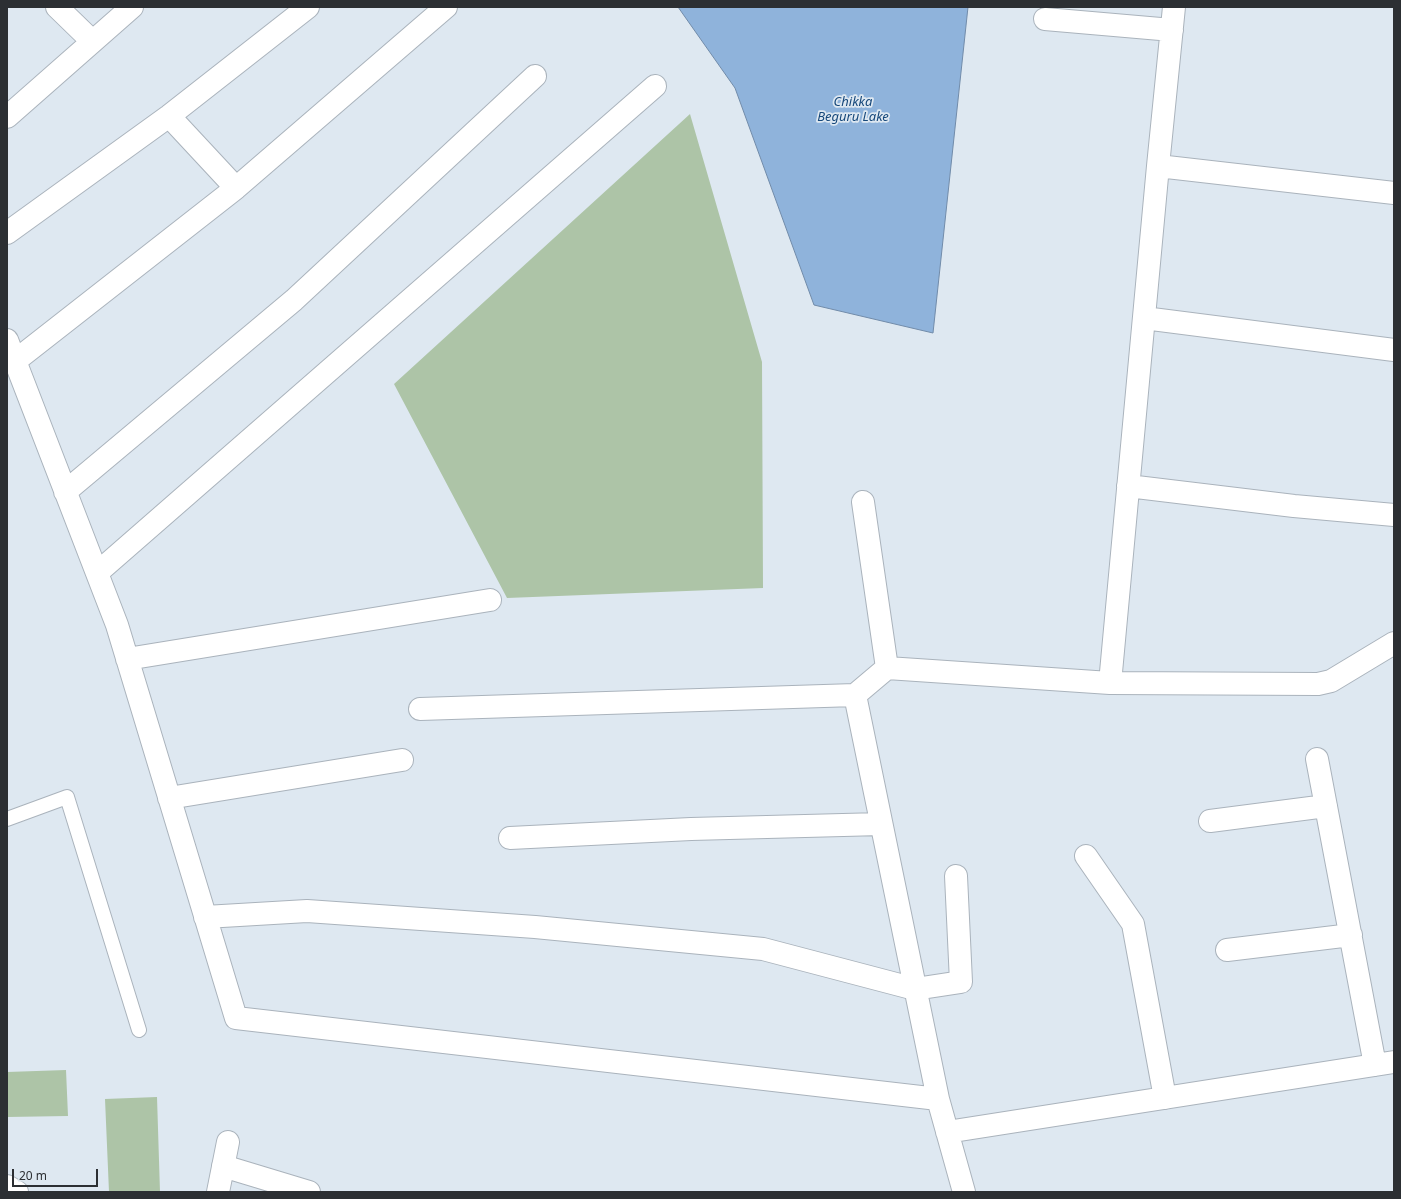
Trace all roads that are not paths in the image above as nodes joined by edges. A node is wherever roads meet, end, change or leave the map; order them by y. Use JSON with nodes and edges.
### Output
{"nodes":[{"id":1,"x":57,"y":7,"type":"edge"},
{"id":2,"x":132,"y":7,"type":"edge"},
{"id":3,"x":308,"y":7,"type":"edge"},
{"id":4,"x":446,"y":7,"type":"edge"},
{"id":5,"x":1174,"y":7,"type":"edge"},
{"id":6,"x":1045,"y":19,"type":"dead end"},
{"id":7,"x":1172,"y":30,"type":"junction"},
{"id":8,"x":92,"y":41,"type":"junction"},
{"id":9,"x":536,"y":76,"type":"dead end"},
{"id":10,"x":655,"y":86,"type":"dead end"},
{"id":11,"x":169,"y":116,"type":"junction"},
{"id":12,"x":7,"y":117,"type":"edge"},
{"id":13,"x":1158,"y":166,"type":"junction"},
{"id":14,"x":236,"y":188,"type":"junction"},
{"id":15,"x":1394,"y":193,"type":"edge"},
{"id":16,"x":7,"y":233,"type":"edge"},
{"id":17,"x":1144,"y":318,"type":"junction"},
{"id":18,"x":7,"y":340,"type":"edge"},
{"id":19,"x":1394,"y":350,"type":"edge"},
{"id":20,"x":15,"y":361,"type":"junction"},
{"id":21,"x":1128,"y":486,"type":"junction"},
{"id":22,"x":65,"y":492,"type":"junction"},
{"id":23,"x":863,"y":502,"type":"dead end"},
{"id":24,"x":1394,"y":515,"type":"edge"},
{"id":25,"x":97,"y":573,"type":"junction"},
{"id":26,"x":490,"y":600,"type":"dead end"},
{"id":27,"x":1394,"y":643,"type":"edge"},
{"id":28,"x":127,"y":659,"type":"junction"},
{"id":29,"x":887,"y":668,"type":"junction"},
{"id":30,"x":1110,"y":683,"type":"junction"},
{"id":31,"x":855,"y":695,"type":"junction"},
{"id":32,"x":420,"y":709,"type":"dead end"},
{"id":33,"x":1317,"y":759,"type":"dead end"},
{"id":34,"x":402,"y":760,"type":"dead end"},
{"id":35,"x":169,"y":798,"type":"junction"},
{"id":36,"x":1326,"y":806,"type":"junction"},
{"id":37,"x":7,"y":819,"type":"edge"},
{"id":38,"x":1210,"y":821,"type":"dead end"},
{"id":39,"x":881,"y":824,"type":"junction"},
{"id":40,"x":510,"y":838,"type":"dead end"},
{"id":41,"x":1086,"y":856,"type":"dead end"},
{"id":42,"x":956,"y":876,"type":"dead end"},
{"id":43,"x":205,"y":917,"type":"junction"},
{"id":44,"x":1350,"y":935,"type":"junction"},
{"id":45,"x":1227,"y":950,"type":"dead end"},
{"id":46,"x":915,"y":989,"type":"junction"},
{"id":47,"x":139,"y":1030,"type":"dead end"},
{"id":48,"x":1385,"y":1063,"type":"edge"},
{"id":49,"x":1165,"y":1098,"type":"junction"},
{"id":50,"x":938,"y":1099,"type":"junction"},
{"id":51,"x":947,"y":1132,"type":"junction"},
{"id":52,"x":228,"y":1142,"type":"dead end"},
{"id":53,"x":223,"y":1166,"type":"junction"},
{"id":54,"x":7,"y":1186,"type":"edge"},
{"id":55,"x":17,"y":1192,"type":"edge"},
{"id":56,"x":218,"y":1192,"type":"edge"},
{"id":57,"x":309,"y":1192,"type":"edge"},
{"id":58,"x":964,"y":1192,"type":"edge"}],
"edges":[{"from":1,"to":8,"type":"street"},
{"from":2,"to":8,"type":"street"},
{"from":3,"to":11,"type":"street"},
{"from":4,"to":14,"type":"street"},
{"from":5,"to":7,"type":"street"},
{"from":6,"to":7,"type":"street"},
{"from":7,"to":13,"type":"street"},
{"from":8,"to":12,"type":"street"},
{"from":9,"to":22,"type":"street"},
{"from":10,"to":25,"type":"street"},
{"from":11,"to":14,"type":"street"},
{"from":11,"to":16,"type":"street"},
{"from":13,"to":15,"type":"street"},
{"from":13,"to":17,"type":"street"},
{"from":14,"to":20,"type":"street"},
{"from":17,"to":19,"type":"street"},
{"from":17,"to":21,"type":"street"},
{"from":18,"to":20,"type":"street"},
{"from":20,"to":22,"type":"street"},
{"from":21,"to":24,"type":"street"},
{"from":21,"to":30,"type":"street"},
{"from":22,"to":25,"type":"street"},
{"from":23,"to":29,"type":"street"},
{"from":25,"to":28,"type":"street"},
{"from":26,"to":28,"type":"street"},
{"from":27,"to":30,"type":"street"},
{"from":28,"to":35,"type":"street"},
{"from":29,"to":30,"type":"street"},
{"from":29,"to":31,"type":"street"},
{"from":31,"to":32,"type":"street"},
{"from":31,"to":39,"type":"street"},
{"from":33,"to":36,"type":"street"},
{"from":34,"to":35,"type":"street"},
{"from":35,"to":43,"type":"street"},
{"from":36,"to":38,"type":"street"},
{"from":36,"to":44,"type":"street"},
{"from":37,"to":47,"type":"lane"},
{"from":39,"to":40,"type":"street"},
{"from":39,"to":46,"type":"street"},
{"from":41,"to":49,"type":"street"},
{"from":42,"to":46,"type":"street"},
{"from":43,"to":46,"type":"street"},
{"from":43,"to":50,"type":"street"},
{"from":44,"to":45,"type":"street"},
{"from":44,"to":48,"type":"street"},
{"from":46,"to":50,"type":"street"},
{"from":48,"to":49,"type":"street"},
{"from":49,"to":51,"type":"street"},
{"from":50,"to":51,"type":"street"},
{"from":51,"to":58,"type":"street"},
{"from":52,"to":53,"type":"street"},
{"from":53,"to":56,"type":"street"},
{"from":53,"to":57,"type":"street"},
{"from":54,"to":55,"type":"street"}]}
